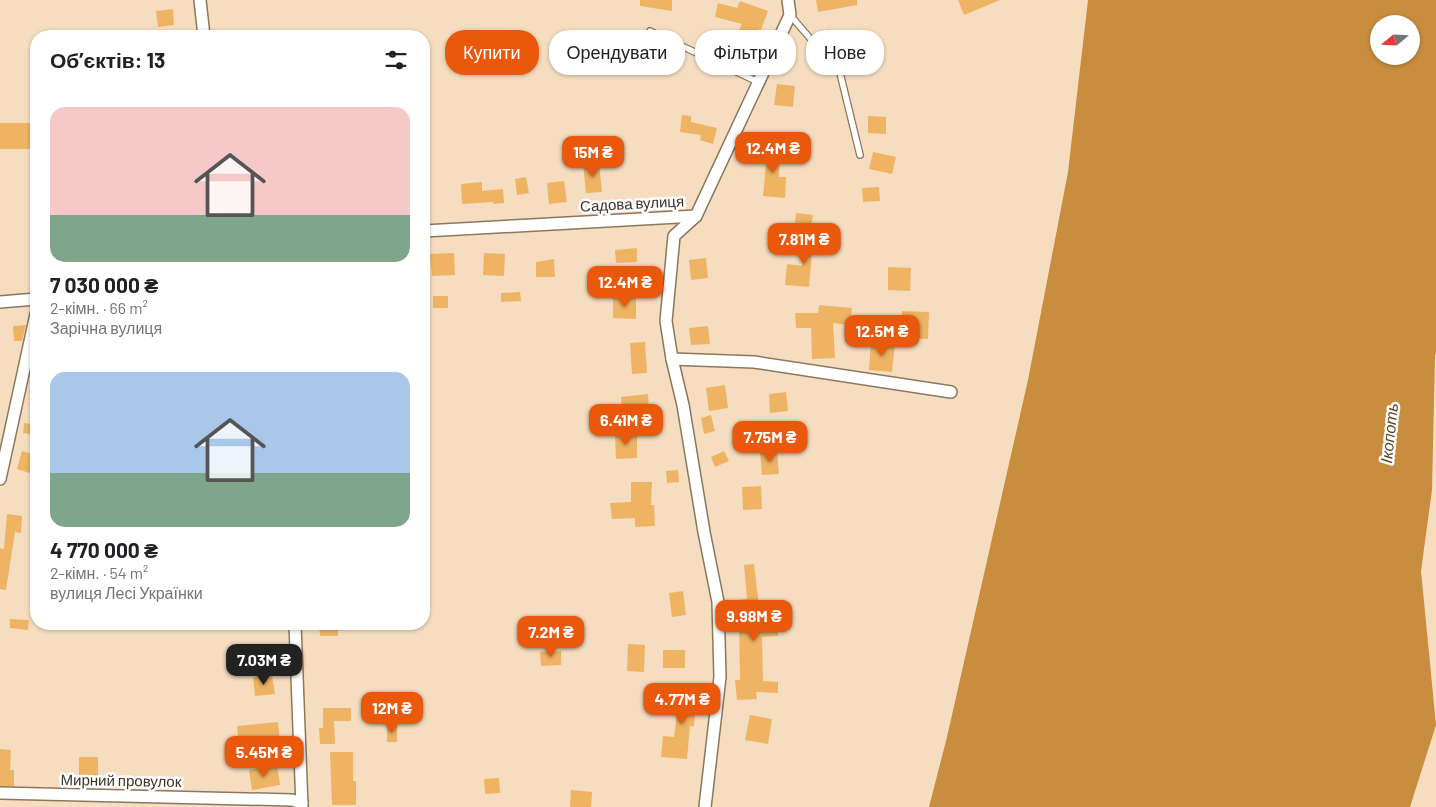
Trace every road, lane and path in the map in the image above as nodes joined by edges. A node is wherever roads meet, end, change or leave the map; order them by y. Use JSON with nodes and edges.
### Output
{"nodes":[{"id":1,"x":200,"y":0,"type":"edge"},
{"id":2,"x":788,"y":0,"type":"edge"},
{"id":3,"x":790,"y":15,"type":"junction"},
{"id":4,"x":203,"y":30,"type":"edge"},
{"id":5,"x":685,"y":47,"type":"edge"},
{"id":6,"x":758,"y":82,"type":"junction"},
{"id":7,"x":860,"y":155,"type":"dead end"},
{"id":8,"x":696,"y":216,"type":"junction"},
{"id":9,"x":430,"y":231,"type":"edge"},
{"id":10,"x":30,"y":300,"type":"edge"},
{"id":11,"x":0,"y":302,"type":"edge"},
{"id":12,"x":30,"y":342,"type":"edge"},
{"id":13,"x":672,"y":359,"type":"junction"},
{"id":14,"x":951,"y":392,"type":"dead end"},
{"id":15,"x":0,"y":479,"type":"edge"},
{"id":16,"x":295,"y":630,"type":"edge"},
{"id":17,"x":0,"y":793,"type":"edge"},
{"id":18,"x":302,"y":805,"type":"edge"},
{"id":19,"x":706,"y":807,"type":"edge"}],
"edges":[{"from":1,"to":4,"type":"street"},
{"from":2,"to":3,"type":"street"},
{"from":3,"to":6,"type":"street","name":"Садова вулиця"},
{"from":3,"to":7,"type":"lane"},
{"from":5,"to":6,"type":"lane"},
{"from":6,"to":8,"type":"street","name":"Садова вулиця"},
{"from":8,"to":9,"type":"street","name":"Садова вулиця"},
{"from":8,"to":13,"type":"street"},
{"from":10,"to":11,"type":"street"},
{"from":12,"to":15,"type":"street"},
{"from":13,"to":14,"type":"street"},
{"from":13,"to":19,"type":"street"},
{"from":16,"to":18,"type":"street"},
{"from":17,"to":18,"type":"street","name":"Мирний провулок"}]}
